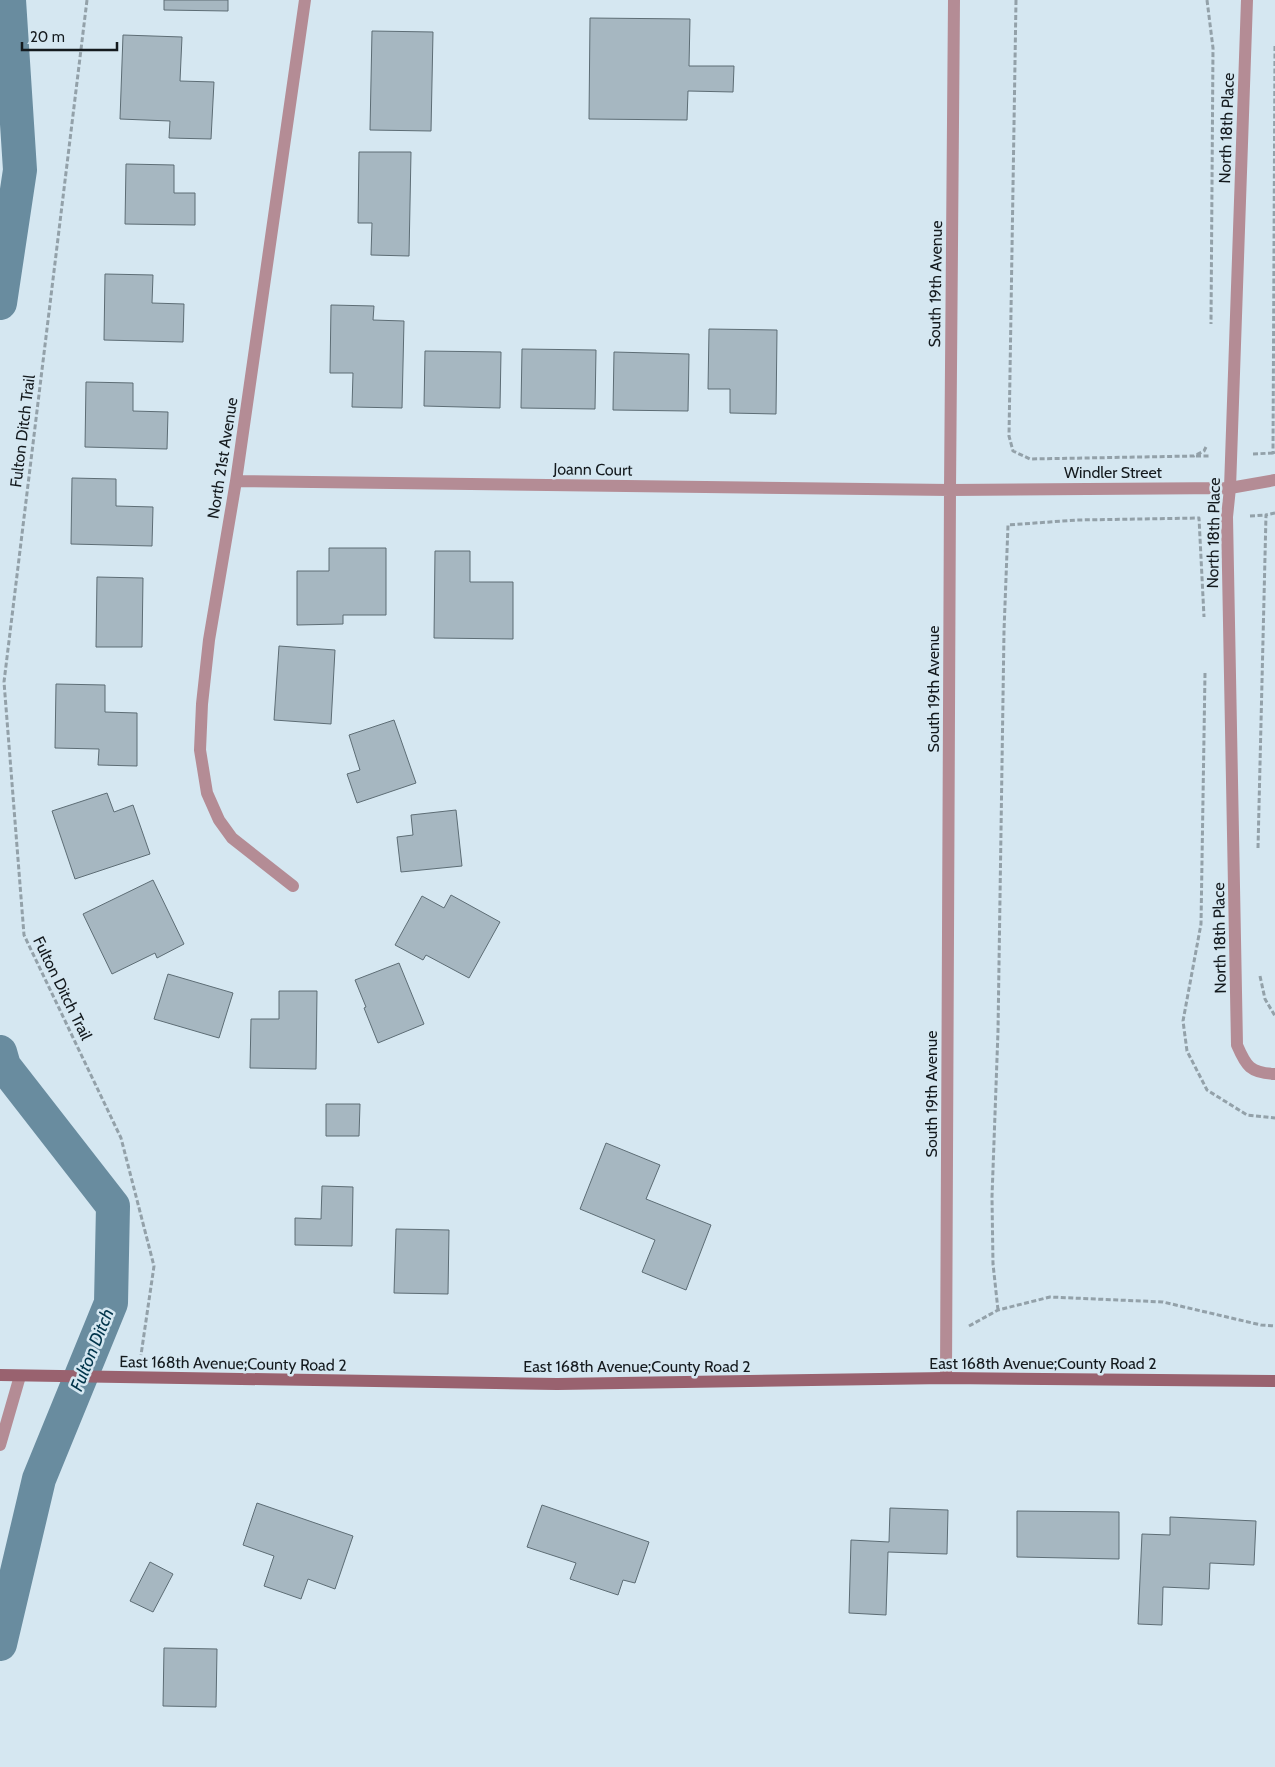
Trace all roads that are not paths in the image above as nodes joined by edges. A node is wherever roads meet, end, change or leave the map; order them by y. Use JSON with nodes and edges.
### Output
{"nodes":[{"id":1,"x":305,"y":0,"type":"edge"},
{"id":2,"x":954,"y":0,"type":"edge"},
{"id":3,"x":1246,"y":0,"type":"edge"},
{"id":4,"x":1275,"y":480,"type":"edge"},
{"id":5,"x":236,"y":481,"type":"junction"},
{"id":6,"x":1230,"y":488,"type":"junction"},
{"id":7,"x":950,"y":490,"type":"junction"},
{"id":8,"x":293,"y":886,"type":"dead end"},
{"id":9,"x":1275,"y":1074,"type":"edge"},
{"id":10,"x":0,"y":1375,"type":"edge"},
{"id":11,"x":20,"y":1376,"type":"junction"},
{"id":12,"x":946,"y":1378,"type":"junction"},
{"id":13,"x":1275,"y":1381,"type":"edge"},
{"id":14,"x":0,"y":1445,"type":"edge"}],
"edges":[{"from":1,"to":5,"type":"street","name":"North 21st Avenue"},
{"from":2,"to":7,"type":"street","name":"South 19th Avenue"},
{"from":3,"to":6,"type":"street","name":"North 18th Place"},
{"from":4,"to":6,"type":"street","name":"Windler Street"},
{"from":5,"to":7,"type":"street","name":"Joann Court"},
{"from":5,"to":8,"type":"street","name":"North 21st Avenue"},
{"from":6,"to":7,"type":"street","name":"Windler Street"},
{"from":6,"to":9,"type":"street","name":"North 18th Place"},
{"from":7,"to":12,"type":"street","name":"South 19th Avenue"},
{"from":10,"to":11,"type":"main road","name":"East 168th Avenue;County Road 2"},
{"from":11,"to":12,"type":"main road","name":"East 168th Avenue;County Road 2"},
{"from":11,"to":14,"type":"street"},
{"from":12,"to":13,"type":"main road","name":"East 168th Avenue;County Road 2"}]}
